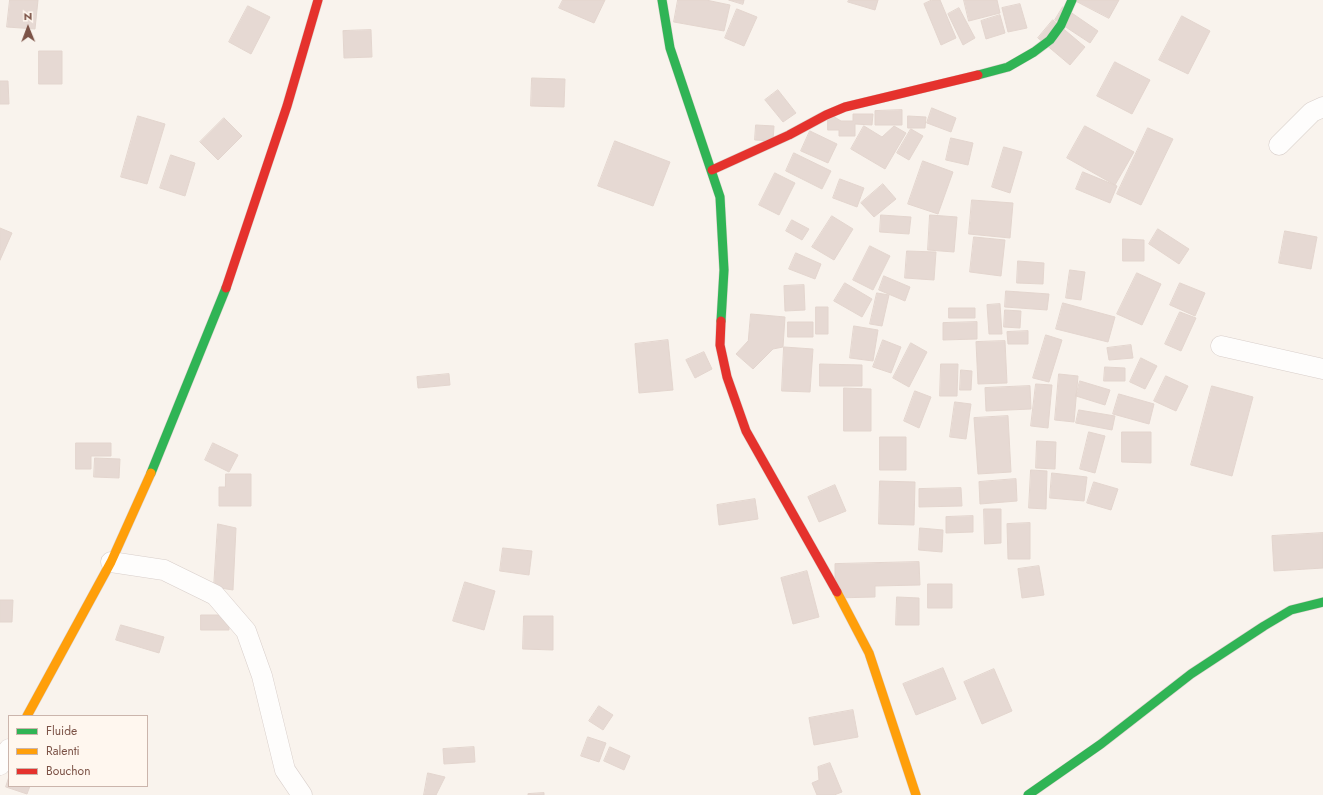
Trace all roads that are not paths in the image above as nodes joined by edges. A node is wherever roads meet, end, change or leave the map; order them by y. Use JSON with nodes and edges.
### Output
{"nodes":[{"id":1,"x":318,"y":0,"type":"edge"},
{"id":2,"x":662,"y":0,"type":"edge"},
{"id":3,"x":1072,"y":0,"type":"edge"},
{"id":4,"x":1323,"y":107,"type":"edge"},
{"id":5,"x":1279,"y":145,"type":"dead end"},
{"id":6,"x":712,"y":170,"type":"junction"},
{"id":7,"x":1221,"y":346,"type":"dead end"},
{"id":8,"x":1323,"y":368,"type":"edge"},
{"id":9,"x":111,"y":562,"type":"junction"},
{"id":10,"x":1323,"y":602,"type":"edge"},
{"id":11,"x":28,"y":715,"type":"edge"},
{"id":12,"x":8,"y":751,"type":"edge"},
{"id":13,"x":0,"y":765,"type":"edge"},
{"id":14,"x":302,"y":795,"type":"edge"},
{"id":15,"x":916,"y":795,"type":"edge"},
{"id":16,"x":1028,"y":795,"type":"edge"}],
"edges":[{"from":1,"to":9,"type":"street"},
{"from":2,"to":6,"type":"street"},
{"from":3,"to":6,"type":"street"},
{"from":4,"to":5,"type":"street"},
{"from":6,"to":15,"type":"street"},
{"from":7,"to":8,"type":"street"},
{"from":9,"to":11,"type":"street"},
{"from":9,"to":14,"type":"street"},
{"from":10,"to":16,"type":"street"},
{"from":12,"to":13,"type":"street"}]}
